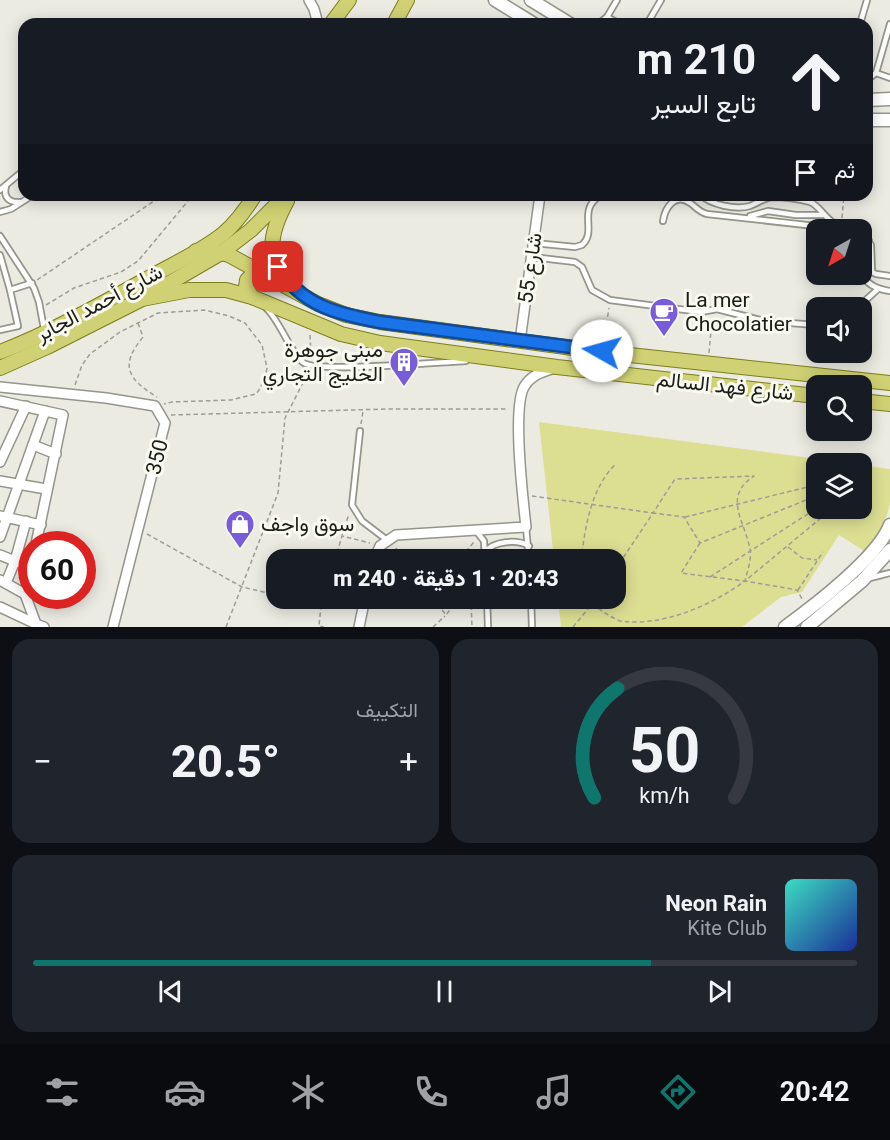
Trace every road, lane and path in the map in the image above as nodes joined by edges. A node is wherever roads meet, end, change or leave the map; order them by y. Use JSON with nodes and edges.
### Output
{"nodes":[{"id":1,"x":309,"y":0,"type":"edge"},
{"id":2,"x":349,"y":0,"type":"edge"},
{"id":3,"x":414,"y":0,"type":"edge"},
{"id":4,"x":495,"y":0,"type":"edge"},
{"id":5,"x":531,"y":0,"type":"edge"},
{"id":6,"x":617,"y":0,"type":"edge"},
{"id":7,"x":662,"y":0,"type":"edge"},
{"id":8,"x":867,"y":0,"type":"edge"},
{"id":9,"x":404,"y":5,"type":"edge"},
{"id":10,"x":607,"y":17,"type":"edge"},
{"id":11,"x":316,"y":18,"type":"edge"},
{"id":12,"x":336,"y":18,"type":"edge"},
{"id":13,"x":524,"y":18,"type":"edge"},
{"id":14,"x":560,"y":18,"type":"edge"},
{"id":15,"x":651,"y":18,"type":"edge"},
{"id":16,"x":862,"y":18,"type":"edge"},
{"id":17,"x":890,"y":24,"type":"edge"},
{"id":18,"x":876,"y":73,"type":"junction"},
{"id":19,"x":873,"y":75,"type":"edge"},
{"id":20,"x":890,"y":78,"type":"edge"},
{"id":21,"x":890,"y":99,"type":"edge"},
{"id":22,"x":873,"y":100,"type":"edge"},
{"id":23,"x":873,"y":120,"type":"edge"},
{"id":24,"x":888,"y":121,"type":"edge"},
{"id":25,"x":18,"y":175,"type":"edge"},
{"id":26,"x":6,"y":186,"type":"junction"},
{"id":27,"x":0,"y":190,"type":"edge"},
{"id":28,"x":154,"y":201,"type":"edge"},
{"id":29,"x":188,"y":201,"type":"edge"},
{"id":30,"x":249,"y":201,"type":"edge"},
{"id":31,"x":282,"y":201,"type":"edge"},
{"id":32,"x":285,"y":201,"type":"edge"},
{"id":33,"x":539,"y":201,"type":"edge"},
{"id":34,"x":593,"y":201,"type":"edge"},
{"id":35,"x":677,"y":201,"type":"edge"},
{"id":36,"x":688,"y":201,"type":"edge"},
{"id":37,"x":710,"y":201,"type":"edge"},
{"id":38,"x":763,"y":201,"type":"edge"},
{"id":39,"x":803,"y":201,"type":"edge"},
{"id":40,"x":843,"y":201,"type":"edge"},
{"id":41,"x":21,"y":202,"type":"joint"},
{"id":42,"x":0,"y":212,"type":"edge"},
{"id":43,"x":823,"y":215,"type":"junction"},
{"id":44,"x":744,"y":217,"type":"junction"},
{"id":45,"x":829,"y":219,"type":"edge"},
{"id":46,"x":842,"y":219,"type":"edge"},
{"id":47,"x":663,"y":221,"type":"dead end"},
{"id":48,"x":806,"y":223,"type":"edge"},
{"id":49,"x":0,"y":237,"type":"edge"},
{"id":50,"x":534,"y":243,"type":"junction"},
{"id":51,"x":196,"y":251,"type":"junction"},
{"id":52,"x":221,"y":253,"type":"junction"},
{"id":53,"x":0,"y":255,"type":"edge"},
{"id":54,"x":532,"y":257,"type":"junction"},
{"id":55,"x":872,"y":272,"type":"edge"},
{"id":56,"x":264,"y":274,"type":"junction"},
{"id":57,"x":890,"y":276,"type":"edge"},
{"id":58,"x":32,"y":284,"type":"junction"},
{"id":59,"x":870,"y":285,"type":"edge"},
{"id":60,"x":878,"y":289,"type":"junction"},
{"id":61,"x":10,"y":290,"type":"junction"},
{"id":62,"x":890,"y":291,"type":"edge"},
{"id":63,"x":303,"y":297,"type":"junction"},
{"id":64,"x":869,"y":297,"type":"edge"},
{"id":65,"x":254,"y":298,"type":"junction"},
{"id":66,"x":142,"y":299,"type":"junction"},
{"id":67,"x":610,"y":300,"type":"junction"},
{"id":68,"x":40,"y":308,"type":"junction"},
{"id":69,"x":713,"y":309,"type":"junction"},
{"id":70,"x":309,"y":322,"type":"junction"},
{"id":71,"x":138,"y":323,"type":"junction"},
{"id":72,"x":806,"y":324,"type":"edge"},
{"id":73,"x":0,"y":330,"type":"edge"},
{"id":74,"x":45,"y":331,"type":"junction"},
{"id":75,"x":520,"y":342,"type":"junction"},
{"id":76,"x":602,"y":351,"type":"junction"},
{"id":77,"x":0,"y":352,"type":"edge"},
{"id":78,"x":499,"y":359,"type":"junction"},
{"id":79,"x":708,"y":363,"type":"junction"},
{"id":80,"x":312,"y":366,"type":"junction"},
{"id":81,"x":557,"y":367,"type":"junction"},
{"id":82,"x":0,"y":368,"type":"edge"},
{"id":83,"x":890,"y":383,"type":"edge"},
{"id":84,"x":0,"y":387,"type":"edge"},
{"id":85,"x":72,"y":394,"type":"junction"},
{"id":86,"x":806,"y":395,"type":"edge"},
{"id":87,"x":0,"y":401,"type":"edge"},
{"id":88,"x":872,"y":402,"type":"edge"},
{"id":89,"x":167,"y":403,"type":"junction"},
{"id":90,"x":890,"y":404,"type":"edge"},
{"id":91,"x":26,"y":406,"type":"junction"},
{"id":92,"x":519,"y":409,"type":"junction"},
{"id":93,"x":363,"y":410,"type":"junction"},
{"id":94,"x":45,"y":411,"type":"junction"},
{"id":95,"x":290,"y":412,"type":"junction"},
{"id":96,"x":160,"y":415,"type":"junction"},
{"id":97,"x":360,"y":431,"type":"joint"},
{"id":98,"x":33,"y":445,"type":"junction"},
{"id":99,"x":56,"y":454,"type":"junction"},
{"id":100,"x":0,"y":462,"type":"edge"},
{"id":101,"x":616,"y":464,"type":"dead end"},
{"id":102,"x":0,"y":481,"type":"edge"},
{"id":103,"x":19,"y":485,"type":"junction"},
{"id":104,"x":806,"y":487,"type":"edge"},
{"id":105,"x":46,"y":489,"type":"junction"},
{"id":106,"x":522,"y":495,"type":"junction"},
{"id":107,"x":806,"y":500,"type":"edge"},
{"id":108,"x":737,"y":503,"type":"junction"},
{"id":109,"x":352,"y":506,"type":"junction"},
{"id":110,"x":592,"y":506,"type":"junction"},
{"id":111,"x":653,"y":513,"type":"junction"},
{"id":112,"x":806,"y":515,"type":"edge"},
{"id":113,"x":4,"y":517,"type":"edge"},
{"id":114,"x":684,"y":517,"type":"junction"},
{"id":115,"x":820,"y":519,"type":"edge"},
{"id":116,"x":26,"y":521,"type":"junction"},
{"id":117,"x":40,"y":525,"type":"junction"},
{"id":118,"x":890,"y":525,"type":"edge"},
{"id":119,"x":743,"y":526,"type":"junction"},
{"id":120,"x":526,"y":527,"type":"junction"},
{"id":121,"x":138,"y":529,"type":"junction"},
{"id":122,"x":39,"y":531,"type":"edge"},
{"id":123,"x":479,"y":533,"type":"junction"},
{"id":124,"x":342,"y":536,"type":"junction"},
{"id":125,"x":0,"y":537,"type":"edge"},
{"id":126,"x":385,"y":542,"type":"junction"},
{"id":127,"x":700,"y":543,"type":"junction"},
{"id":128,"x":529,"y":546,"type":"joint"},
{"id":129,"x":788,"y":546,"type":"junction"},
{"id":130,"x":338,"y":549,"type":"edge"},
{"id":131,"x":381,"y":549,"type":"edge"},
{"id":132,"x":392,"y":549,"type":"edge"},
{"id":133,"x":468,"y":549,"type":"edge"},
{"id":134,"x":484,"y":549,"type":"edge"},
{"id":135,"x":488,"y":549,"type":"edge"},
{"id":136,"x":582,"y":549,"type":"edge"},
{"id":137,"x":751,"y":550,"type":"junction"},
{"id":138,"x":890,"y":550,"type":"edge"},
{"id":139,"x":823,"y":552,"type":"dead end"},
{"id":140,"x":626,"y":554,"type":"edge"},
{"id":141,"x":0,"y":555,"type":"edge"},
{"id":142,"x":818,"y":560,"type":"junction"},
{"id":143,"x":15,"y":561,"type":"junction"},
{"id":144,"x":18,"y":562,"type":"edge"},
{"id":145,"x":890,"y":573,"type":"edge"},
{"id":146,"x":710,"y":577,"type":"junction"},
{"id":147,"x":3,"y":581,"type":"edge"},
{"id":148,"x":744,"y":581,"type":"junction"},
{"id":149,"x":862,"y":581,"type":"junction"},
{"id":150,"x":242,"y":587,"type":"junction"},
{"id":151,"x":18,"y":590,"type":"edge"},
{"id":152,"x":797,"y":590,"type":"junction"},
{"id":153,"x":266,"y":593,"type":"edge"},
{"id":154,"x":0,"y":607,"type":"edge"},
{"id":155,"x":32,"y":609,"type":"edge"},
{"id":156,"x":321,"y":609,"type":"edge"},
{"id":157,"x":363,"y":609,"type":"edge"},
{"id":158,"x":441,"y":609,"type":"edge"},
{"id":159,"x":451,"y":609,"type":"edge"},
{"id":160,"x":471,"y":609,"type":"edge"},
{"id":161,"x":487,"y":609,"type":"edge"},
{"id":162,"x":531,"y":609,"type":"edge"},
{"id":163,"x":588,"y":609,"type":"edge"},
{"id":164,"x":599,"y":609,"type":"edge"},
{"id":165,"x":807,"y":611,"type":"junction"},
{"id":166,"x":446,"y":615,"type":"junction"},
{"id":167,"x":683,"y":618,"type":"dead end"},
{"id":168,"x":674,"y":620,"type":"dead end"},
{"id":169,"x":40,"y":626,"type":"edge"},
{"id":170,"x":113,"y":627,"type":"edge"},
{"id":171,"x":226,"y":627,"type":"edge"},
{"id":172,"x":319,"y":627,"type":"edge"},
{"id":173,"x":324,"y":627,"type":"edge"},
{"id":174,"x":359,"y":627,"type":"edge"},
{"id":175,"x":433,"y":627,"type":"edge"},
{"id":176,"x":472,"y":627,"type":"edge"},
{"id":177,"x":488,"y":627,"type":"edge"},
{"id":178,"x":532,"y":627,"type":"edge"},
{"id":179,"x":573,"y":627,"type":"edge"},
{"id":180,"x":785,"y":627,"type":"edge"},
{"id":181,"x":807,"y":627,"type":"edge"}],
"edges":[{"from":1,"to":11,"type":"street"},
{"from":2,"to":12,"type":"main road"},
{"from":3,"to":9,"type":"main road"},
{"from":4,"to":13,"type":"main road"},
{"from":5,"to":14,"type":"main road"},
{"from":6,"to":10,"type":"lane"},
{"from":7,"to":15,"type":"lane"},
{"from":8,"to":16,"type":"lane"},
{"from":17,"to":18,"type":"lane"},
{"from":18,"to":19,"type":"lane"},
{"from":18,"to":20,"type":"lane"},
{"from":21,"to":22,"type":"main road"},
{"from":23,"to":24,"type":"main road"},
{"from":25,"to":26,"type":"lane"},
{"from":26,"to":27,"type":"lane"},
{"from":26,"to":41,"type":"lane"},
{"from":28,"to":58,"type":"path"},
{"from":29,"to":68,"type":"path"},
{"from":30,"to":51,"type":"main road","name":"شارع أحمد الجابر"},
{"from":31,"to":52,"type":"main road","name":"شارع أحمد الجابر"},
{"from":32,"to":63,"type":"main road"},
{"from":33,"to":50,"type":"street","name":"شارع 55"},
{"from":34,"to":50,"type":"lane"},
{"from":35,"to":47,"type":"lane"},
{"from":36,"to":44,"type":"lane"},
{"from":37,"to":38,"type":"lane"},
{"from":39,"to":43,"type":"lane"},
{"from":40,"to":46,"type":"path"},
{"from":41,"to":42,"type":"lane"},
{"from":43,"to":44,"type":"lane"},
{"from":43,"to":45,"type":"lane"},
{"from":44,"to":48,"type":"lane"},
{"from":49,"to":58,"type":"lane"},
{"from":50,"to":54,"type":"street","name":"شارع 55"},
{"from":51,"to":52,"type":"main road","name":"شارع فهد السالم"},
{"from":51,"to":74,"type":"main road","name":"شارع أحمد الجابر"},
{"from":52,"to":56,"type":"main road","name":"شارع فهد السالم"},
{"from":52,"to":66,"type":"main road","name":"شارع أحمد الجابر"},
{"from":53,"to":61,"type":"lane"},
{"from":54,"to":67,"type":"lane"},
{"from":54,"to":75,"type":"street","name":"شارع 55"},
{"from":55,"to":57,"type":"lane"},
{"from":56,"to":63,"type":"main road","name":"شارع فهد السالم"},
{"from":56,"to":65,"type":"main road"},
{"from":58,"to":61,"type":"lane"},
{"from":58,"to":68,"type":"lane"},
{"from":59,"to":60,"type":"lane"},
{"from":60,"to":62,"type":"lane"},
{"from":60,"to":64,"type":"lane"},
{"from":61,"to":73,"type":"lane"},
{"from":63,"to":75,"type":"main road","name":"شارع فهد السالم"},
{"from":65,"to":66,"type":"main road","name":"شارع فهد السالم"},
{"from":65,"to":70,"type":"main road","name":"شارع فهد السالم"},
{"from":65,"to":80,"type":"lane"},
{"from":66,"to":82,"type":"main road","name":"شارع أحمد الجابر"},
{"from":67,"to":69,"type":"lane"},
{"from":67,"to":76,"type":"path"},
{"from":68,"to":74,"type":"lane"},
{"from":69,"to":72,"type":"lane"},
{"from":69,"to":79,"type":"path"},
{"from":70,"to":78,"type":"main road","name":"شارع فهد السالم"},
{"from":70,"to":80,"type":"path"},
{"from":71,"to":85,"type":"path"},
{"from":71,"to":89,"type":"path"},
{"from":71,"to":89,"type":"path"},
{"from":74,"to":77,"type":"main road","name":"شارع أحمد الجابر"},
{"from":75,"to":76,"type":"main road","name":"شارع فهد السالم"},
{"from":76,"to":79,"type":"main road","name":"شارع فهد السالم"},
{"from":78,"to":80,"type":"lane"},
{"from":78,"to":81,"type":"main road","name":"شارع فهد السالم"},
{"from":79,"to":83,"type":"main road","name":"شارع فهد السالم"},
{"from":80,"to":95,"type":"path"},
{"from":81,"to":86,"type":"main road","name":"شارع فهد السالم"},
{"from":81,"to":92,"type":"street"},
{"from":84,"to":85,"type":"street","name":"350"},
{"from":85,"to":96,"type":"street","name":"350"},
{"from":87,"to":91,"type":"street"},
{"from":88,"to":90,"type":"main road"},
{"from":89,"to":96,"type":"path"},
{"from":91,"to":94,"type":"street"},
{"from":91,"to":100,"type":"street"},
{"from":92,"to":93,"type":"path"},
{"from":92,"to":106,"type":"street"},
{"from":93,"to":95,"type":"path"},
{"from":93,"to":97,"type":"path"},
{"from":94,"to":98,"type":"street"},
{"from":94,"to":99,"type":"street"},
{"from":95,"to":96,"type":"path"},
{"from":95,"to":150,"type":"path"},
{"from":96,"to":121,"type":"street","name":"350"},
{"from":97,"to":109,"type":"lane"},
{"from":98,"to":99,"type":"street"},
{"from":98,"to":103,"type":"street"},
{"from":99,"to":105,"type":"street"},
{"from":101,"to":110,"type":"path"},
{"from":102,"to":103,"type":"street"},
{"from":103,"to":105,"type":"street"},
{"from":103,"to":113,"type":"street"},
{"from":104,"to":108,"type":"path"},
{"from":105,"to":117,"type":"street"},
{"from":106,"to":110,"type":"path"},
{"from":106,"to":120,"type":"street"},
{"from":107,"to":119,"type":"path"},
{"from":108,"to":111,"type":"path"},
{"from":108,"to":114,"type":"path"},
{"from":108,"to":119,"type":"path"},
{"from":109,"to":124,"type":"path"},
{"from":109,"to":126,"type":"lane"},
{"from":110,"to":111,"type":"path"},
{"from":110,"to":136,"type":"path"},
{"from":111,"to":114,"type":"path"},
{"from":111,"to":140,"type":"path"},
{"from":112,"to":137,"type":"path"},
{"from":113,"to":116,"type":"street"},
{"from":113,"to":125,"type":"street"},
{"from":114,"to":127,"type":"path"},
{"from":115,"to":129,"type":"path"},
{"from":116,"to":117,"type":"street"},
{"from":116,"to":143,"type":"street"},
{"from":117,"to":122,"type":"street"},
{"from":118,"to":165,"type":"main road"},
{"from":119,"to":127,"type":"path"},
{"from":119,"to":137,"type":"path"},
{"from":120,"to":123,"type":"street"},
{"from":120,"to":128,"type":"lane"},
{"from":121,"to":150,"type":"path"},
{"from":121,"to":170,"type":"street","name":"350"},
{"from":123,"to":126,"type":"street"},
{"from":123,"to":133,"type":"path"},
{"from":123,"to":134,"type":"lane"},
{"from":124,"to":126,"type":"path"},
{"from":124,"to":130,"type":"path"},
{"from":126,"to":131,"type":"street"},
{"from":126,"to":132,"type":"path"},
{"from":127,"to":146,"type":"path"},
{"from":128,"to":135,"type":"lane"},
{"from":129,"to":142,"type":"path"},
{"from":129,"to":148,"type":"path"},
{"from":137,"to":146,"type":"path"},
{"from":137,"to":148,"type":"path"},
{"from":138,"to":149,"type":"main road"},
{"from":139,"to":142,"type":"path"},
{"from":141,"to":143,"type":"street"},
{"from":142,"to":152,"type":"path"},
{"from":143,"to":144,"type":"street"},
{"from":143,"to":147,"type":"street"},
{"from":145,"to":149,"type":"lane"},
{"from":146,"to":148,"type":"path"},
{"from":147,"to":151,"type":"street"},
{"from":148,"to":152,"type":"path"},
{"from":148,"to":167,"type":"path"},
{"from":149,"to":181,"type":"main road"},
{"from":150,"to":153,"type":"path"},
{"from":150,"to":171,"type":"path"},
{"from":152,"to":165,"type":"path"},
{"from":154,"to":169,"type":"street"},
{"from":155,"to":169,"type":"street"},
{"from":156,"to":172,"type":"path"},
{"from":157,"to":174,"type":"street"},
{"from":158,"to":166,"type":"path"},
{"from":159,"to":166,"type":"path"},
{"from":160,"to":176,"type":"path"},
{"from":161,"to":177,"type":"lane"},
{"from":162,"to":178,"type":"lane"},
{"from":163,"to":179,"type":"path"},
{"from":164,"to":168,"type":"path"},
{"from":165,"to":180,"type":"main road"},
{"from":166,"to":175,"type":"path"},
{"from":172,"to":173,"type":"path"}]}
